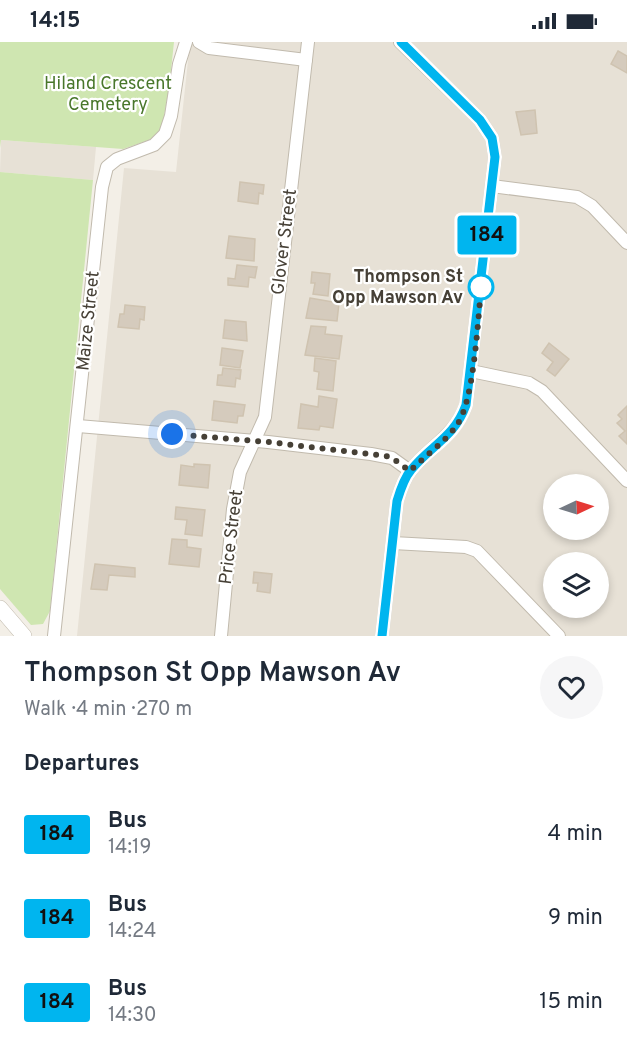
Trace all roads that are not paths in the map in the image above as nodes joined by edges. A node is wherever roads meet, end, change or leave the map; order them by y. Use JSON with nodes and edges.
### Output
{"nodes":[{"id":1,"x":186,"y":42,"type":"edge"},
{"id":2,"x":199,"y":42,"type":"edge"},
{"id":3,"x":308,"y":42,"type":"edge"},
{"id":4,"x":400,"y":42,"type":"edge"},
{"id":5,"x":306,"y":60,"type":"junction"},
{"id":6,"x":492,"y":186,"type":"junction"},
{"id":7,"x":627,"y":243,"type":"edge"},
{"id":8,"x":471,"y":371,"type":"junction"},
{"id":9,"x":78,"y":426,"type":"junction"},
{"id":10,"x":254,"y":441,"type":"junction"},
{"id":11,"x":410,"y":471,"type":"junction"},
{"id":12,"x":627,"y":481,"type":"edge"},
{"id":13,"x":393,"y":543,"type":"junction"},
{"id":14,"x":0,"y":608,"type":"edge"},
{"id":15,"x":24,"y":636,"type":"edge"},
{"id":16,"x":54,"y":636,"type":"edge"},
{"id":17,"x":221,"y":636,"type":"edge"},
{"id":18,"x":382,"y":636,"type":"edge"},
{"id":19,"x":559,"y":636,"type":"edge"}],
"edges":[{"from":1,"to":9,"type":"street","name":"Maize Street"},
{"from":2,"to":5,"type":"street"},
{"from":3,"to":5,"type":"street","name":"Glover Street"},
{"from":4,"to":6,"type":"street"},
{"from":5,"to":10,"type":"street","name":"Glover Street"},
{"from":6,"to":7,"type":"street"},
{"from":6,"to":8,"type":"street"},
{"from":8,"to":11,"type":"street"},
{"from":8,"to":12,"type":"street"},
{"from":9,"to":10,"type":"street"},
{"from":9,"to":16,"type":"street","name":"Maize Street"},
{"from":10,"to":11,"type":"street"},
{"from":10,"to":17,"type":"street","name":"Price Street"},
{"from":11,"to":13,"type":"street"},
{"from":13,"to":18,"type":"street"},
{"from":13,"to":19,"type":"street"},
{"from":14,"to":15,"type":"street"}]}
